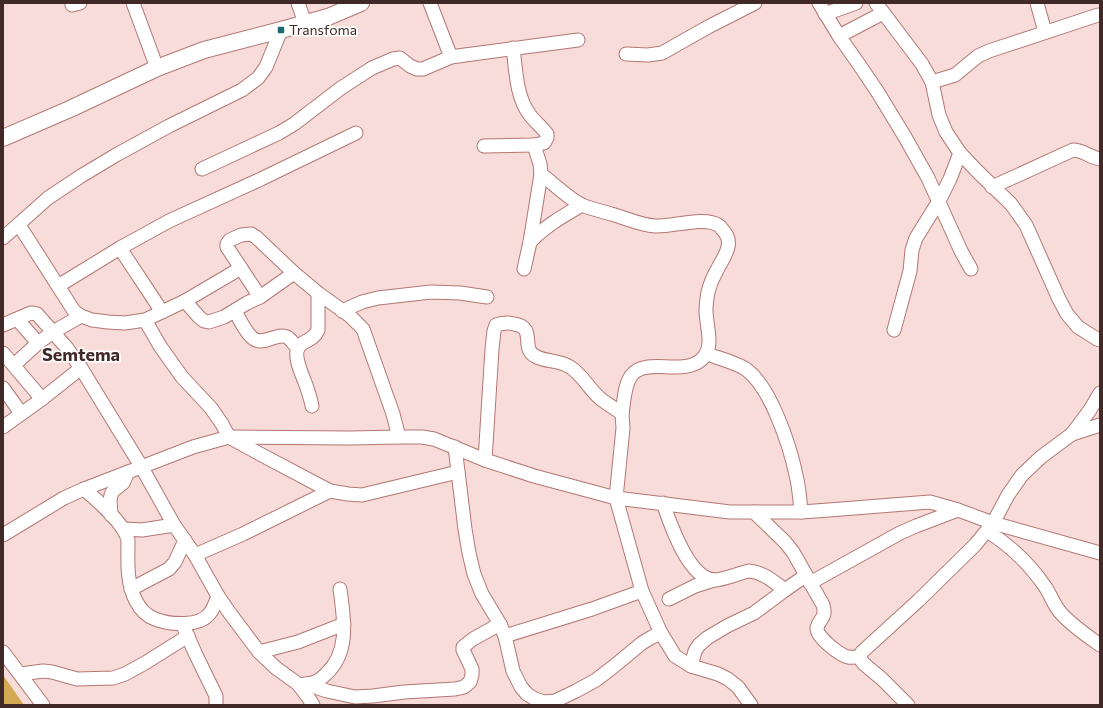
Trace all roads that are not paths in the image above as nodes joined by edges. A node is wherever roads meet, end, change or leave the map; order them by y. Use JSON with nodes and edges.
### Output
{"nodes":[{"id":1,"x":133,"y":3,"type":"edge"},
{"id":2,"x":298,"y":3,"type":"edge"},
{"id":3,"x":361,"y":3,"type":"edge"},
{"id":4,"x":430,"y":3,"type":"edge"},
{"id":5,"x":755,"y":3,"type":"edge"},
{"id":6,"x":856,"y":3,"type":"edge"},
{"id":7,"x":1037,"y":3,"type":"edge"},
{"id":8,"x":822,"y":8,"type":"edge"},
{"id":9,"x":879,"y":8,"type":"edge"},
{"id":10,"x":1097,"y":13,"type":"edge"},
{"id":11,"x":305,"y":23,"type":"junction"},
{"id":12,"x":281,"y":30,"type":"junction"},
{"id":13,"x":1045,"y":32,"type":"junction"},
{"id":14,"x":838,"y":36,"type":"junction"},
{"id":15,"x":578,"y":40,"type":"dead end"},
{"id":16,"x":513,"y":48,"type":"junction"},
{"id":17,"x":626,"y":54,"type":"dead end"},
{"id":18,"x":451,"y":57,"type":"junction"},
{"id":19,"x":157,"y":68,"type":"junction"},
{"id":20,"x":932,"y":82,"type":"junction"},
{"id":21,"x":356,"y":133,"type":"dead end"},
{"id":22,"x":3,"y":138,"type":"edge"},
{"id":23,"x":534,"y":145,"type":"junction"},
{"id":24,"x":484,"y":146,"type":"dead end"},
{"id":25,"x":960,"y":153,"type":"junction"},
{"id":26,"x":1100,"y":159,"type":"edge"},
{"id":27,"x":202,"y":169,"type":"dead end"},
{"id":28,"x":541,"y":174,"type":"junction"},
{"id":29,"x":992,"y":187,"type":"junction"},
{"id":30,"x":939,"y":201,"type":"junction"},
{"id":31,"x":582,"y":205,"type":"junction"},
{"id":32,"x":19,"y":225,"type":"junction"},
{"id":33,"x":3,"y":238,"type":"edge"},
{"id":34,"x":530,"y":242,"type":"junction"},
{"id":35,"x":120,"y":248,"type":"junction"},
{"id":36,"x":241,"y":268,"type":"junction"},
{"id":37,"x":524,"y":269,"type":"dead end"},
{"id":38,"x":971,"y":269,"type":"dead end"},
{"id":39,"x":294,"y":273,"type":"junction"},
{"id":40,"x":58,"y":286,"type":"junction"},
{"id":41,"x":318,"y":293,"type":"junction"},
{"id":42,"x":260,"y":297,"type":"junction"},
{"id":43,"x":488,"y":297,"type":"dead end"},
{"id":44,"x":185,"y":301,"type":"junction"},
{"id":45,"x":235,"y":311,"type":"junction"},
{"id":46,"x":342,"y":311,"type":"junction"},
{"id":47,"x":162,"y":312,"type":"junction"},
{"id":48,"x":81,"y":316,"type":"junction"},
{"id":49,"x":17,"y":319,"type":"junction"},
{"id":50,"x":145,"y":320,"type":"junction"},
{"id":51,"x":3,"y":325,"type":"edge"},
{"id":52,"x":894,"y":330,"type":"dead end"},
{"id":53,"x":53,"y":332,"type":"junction"},
{"id":54,"x":1100,"y":340,"type":"edge"},
{"id":55,"x":38,"y":343,"type":"junction"},
{"id":56,"x":298,"y":348,"type":"junction"},
{"id":57,"x":3,"y":353,"type":"edge"},
{"id":58,"x":707,"y":354,"type":"junction"},
{"id":59,"x":14,"y":365,"type":"junction"},
{"id":60,"x":81,"y":368,"type":"junction"},
{"id":61,"x":3,"y":388,"type":"edge"},
{"id":62,"x":1100,"y":393,"type":"edge"},
{"id":63,"x":42,"y":399,"type":"junction"},
{"id":64,"x":312,"y":406,"type":"dead end"},
{"id":65,"x":21,"y":413,"type":"junction"},
{"id":66,"x":622,"y":414,"type":"junction"},
{"id":67,"x":1100,"y":425,"type":"edge"},
{"id":68,"x":3,"y":427,"type":"edge"},
{"id":69,"x":1072,"y":434,"type":"junction"},
{"id":70,"x":229,"y":437,"type":"junction"},
{"id":71,"x":399,"y":437,"type":"junction"},
{"id":72,"x":455,"y":448,"type":"junction"},
{"id":73,"x":486,"y":460,"type":"junction"},
{"id":74,"x":141,"y":466,"type":"junction"},
{"id":75,"x":128,"y":472,"type":"junction"},
{"id":76,"x":458,"y":472,"type":"junction"},
{"id":77,"x":84,"y":489,"type":"junction"},
{"id":78,"x":330,"y":491,"type":"junction"},
{"id":79,"x":616,"y":498,"type":"junction"},
{"id":80,"x":663,"y":503,"type":"junction"},
{"id":81,"x":958,"y":510,"type":"junction"},
{"id":82,"x":754,"y":512,"type":"junction"},
{"id":83,"x":801,"y":512,"type":"junction"},
{"id":84,"x":111,"y":515,"type":"junction"},
{"id":85,"x":174,"y":525,"type":"junction"},
{"id":86,"x":990,"y":527,"type":"junction"},
{"id":87,"x":124,"y":529,"type":"junction"},
{"id":88,"x":4,"y":534,"type":"edge"},
{"id":89,"x":184,"y":540,"type":"junction"},
{"id":90,"x":1100,"y":553,"type":"edge"},
{"id":91,"x":195,"y":555,"type":"junction"},
{"id":92,"x":808,"y":579,"type":"junction"},
{"id":93,"x":714,"y":580,"type":"junction"},
{"id":94,"x":131,"y":589,"type":"junction"},
{"id":95,"x":340,"y":590,"type":"dead end"},
{"id":96,"x":785,"y":590,"type":"junction"},
{"id":97,"x":642,"y":591,"type":"junction"},
{"id":98,"x":218,"y":596,"type":"junction"},
{"id":99,"x":669,"y":599,"type":"dead end"},
{"id":100,"x":229,"y":612,"type":"junction"},
{"id":101,"x":210,"y":613,"type":"junction"},
{"id":102,"x":344,"y":624,"type":"junction"},
{"id":103,"x":500,"y":624,"type":"junction"},
{"id":104,"x":185,"y":630,"type":"junction"},
{"id":105,"x":662,"y":633,"type":"junction"},
{"id":106,"x":505,"y":636,"type":"junction"},
{"id":107,"x":1100,"y":645,"type":"edge"},
{"id":108,"x":3,"y":652,"type":"edge"},
{"id":109,"x":259,"y":652,"type":"junction"},
{"id":110,"x":860,"y":656,"type":"junction"},
{"id":111,"x":691,"y":666,"type":"junction"},
{"id":112,"x":20,"y":674,"type":"junction"},
{"id":113,"x":305,"y":684,"type":"junction"},
{"id":114,"x":43,"y":705,"type":"edge"},
{"id":115,"x":216,"y":705,"type":"edge"},
{"id":116,"x":313,"y":705,"type":"edge"},
{"id":117,"x":751,"y":705,"type":"edge"},
{"id":118,"x":908,"y":705,"type":"edge"}],
"edges":[{"from":1,"to":19,"type":"street"},
{"from":2,"to":11,"type":"street"},
{"from":3,"to":11,"type":"street"},
{"from":4,"to":18,"type":"street"},
{"from":5,"to":17,"type":"street"},
{"from":6,"to":8,"type":"street"},
{"from":7,"to":13,"type":"street"},
{"from":8,"to":14,"type":"street"},
{"from":9,"to":14,"type":"street"},
{"from":9,"to":20,"type":"street"},
{"from":10,"to":13,"type":"street"},
{"from":11,"to":12,"type":"street"},
{"from":12,"to":19,"type":"street"},
{"from":12,"to":32,"type":"street"},
{"from":13,"to":20,"type":"street"},
{"from":14,"to":30,"type":"street"},
{"from":15,"to":16,"type":"street"},
{"from":16,"to":18,"type":"street"},
{"from":16,"to":23,"type":"street"},
{"from":18,"to":27,"type":"street"},
{"from":19,"to":22,"type":"street"},
{"from":20,"to":25,"type":"street"},
{"from":21,"to":35,"type":"street"},
{"from":23,"to":24,"type":"street"},
{"from":23,"to":28,"type":"street"},
{"from":25,"to":29,"type":"street"},
{"from":25,"to":30,"type":"street"},
{"from":26,"to":29,"type":"street"},
{"from":28,"to":31,"type":"street"},
{"from":28,"to":34,"type":"street"},
{"from":29,"to":54,"type":"street"},
{"from":30,"to":38,"type":"street"},
{"from":30,"to":52,"type":"street"},
{"from":31,"to":34,"type":"street"},
{"from":31,"to":58,"type":"street"},
{"from":32,"to":33,"type":"street"},
{"from":32,"to":40,"type":"street"},
{"from":34,"to":37,"type":"street"},
{"from":35,"to":40,"type":"street"},
{"from":35,"to":47,"type":"street"},
{"from":36,"to":39,"type":"street"},
{"from":36,"to":42,"type":"street"},
{"from":36,"to":44,"type":"street"},
{"from":39,"to":41,"type":"street"},
{"from":39,"to":42,"type":"street"},
{"from":40,"to":48,"type":"street"},
{"from":41,"to":46,"type":"street"},
{"from":41,"to":56,"type":"street"},
{"from":42,"to":45,"type":"street"},
{"from":43,"to":46,"type":"street"},
{"from":44,"to":45,"type":"street"},
{"from":44,"to":47,"type":"street"},
{"from":45,"to":56,"type":"street"},
{"from":46,"to":71,"type":"street"},
{"from":47,"to":50,"type":"street"},
{"from":48,"to":50,"type":"street"},
{"from":48,"to":53,"type":"street"},
{"from":49,"to":51,"type":"street"},
{"from":49,"to":53,"type":"street"},
{"from":49,"to":55,"type":"street"},
{"from":50,"to":70,"type":"street"},
{"from":53,"to":55,"type":"street"},
{"from":53,"to":60,"type":"street"},
{"from":55,"to":59,"type":"street"},
{"from":56,"to":64,"type":"street"},
{"from":57,"to":59,"type":"street"},
{"from":58,"to":66,"type":"street"},
{"from":58,"to":83,"type":"street"},
{"from":59,"to":63,"type":"street"},
{"from":60,"to":63,"type":"street"},
{"from":60,"to":74,"type":"street"},
{"from":61,"to":65,"type":"street"},
{"from":62,"to":69,"type":"street"},
{"from":63,"to":65,"type":"street"},
{"from":65,"to":68,"type":"street"},
{"from":66,"to":73,"type":"street"},
{"from":66,"to":79,"type":"street"},
{"from":67,"to":69,"type":"street"},
{"from":69,"to":86,"type":"street"},
{"from":70,"to":71,"type":"street"},
{"from":70,"to":74,"type":"street"},
{"from":70,"to":78,"type":"street"},
{"from":71,"to":72,"type":"street"},
{"from":72,"to":73,"type":"street"},
{"from":72,"to":76,"type":"street"},
{"from":73,"to":79,"type":"street"},
{"from":74,"to":75,"type":"street"},
{"from":74,"to":85,"type":"street"},
{"from":75,"to":77,"type":"street"},
{"from":75,"to":84,"type":"street"},
{"from":76,"to":78,"type":"street"},
{"from":76,"to":103,"type":"street"},
{"from":77,"to":84,"type":"street"},
{"from":77,"to":88,"type":"street"},
{"from":78,"to":91,"type":"street"},
{"from":79,"to":80,"type":"street"},
{"from":79,"to":97,"type":"street"},
{"from":80,"to":82,"type":"street"},
{"from":80,"to":93,"type":"street"},
{"from":81,"to":83,"type":"street"},
{"from":81,"to":86,"type":"street"},
{"from":81,"to":92,"type":"street"},
{"from":82,"to":83,"type":"street"},
{"from":82,"to":92,"type":"street"},
{"from":84,"to":87,"type":"street"},
{"from":85,"to":87,"type":"street"},
{"from":85,"to":89,"type":"street"},
{"from":86,"to":90,"type":"street"},
{"from":86,"to":107,"type":"street"},
{"from":86,"to":110,"type":"street"},
{"from":87,"to":94,"type":"street"},
{"from":89,"to":91,"type":"street"},
{"from":89,"to":94,"type":"street"},
{"from":91,"to":98,"type":"street"},
{"from":92,"to":96,"type":"street"},
{"from":92,"to":110,"type":"street"},
{"from":93,"to":96,"type":"street"},
{"from":93,"to":99,"type":"street"},
{"from":94,"to":104,"type":"street"},
{"from":95,"to":102,"type":"street"},
{"from":96,"to":111,"type":"street"},
{"from":97,"to":105,"type":"street"},
{"from":97,"to":106,"type":"street"},
{"from":98,"to":100,"type":"street"},
{"from":98,"to":101,"type":"street"},
{"from":100,"to":101,"type":"street"},
{"from":100,"to":109,"type":"street"},
{"from":101,"to":104,"type":"street"},
{"from":102,"to":109,"type":"street"},
{"from":102,"to":113,"type":"street"},
{"from":103,"to":106,"type":"street"},
{"from":103,"to":113,"type":"street"},
{"from":104,"to":112,"type":"street"},
{"from":104,"to":115,"type":"street"},
{"from":105,"to":106,"type":"street"},
{"from":105,"to":111,"type":"street"},
{"from":108,"to":112,"type":"street"},
{"from":109,"to":113,"type":"street"},
{"from":110,"to":118,"type":"street"},
{"from":111,"to":117,"type":"street"},
{"from":112,"to":114,"type":"street"},
{"from":113,"to":116,"type":"street"}]}
